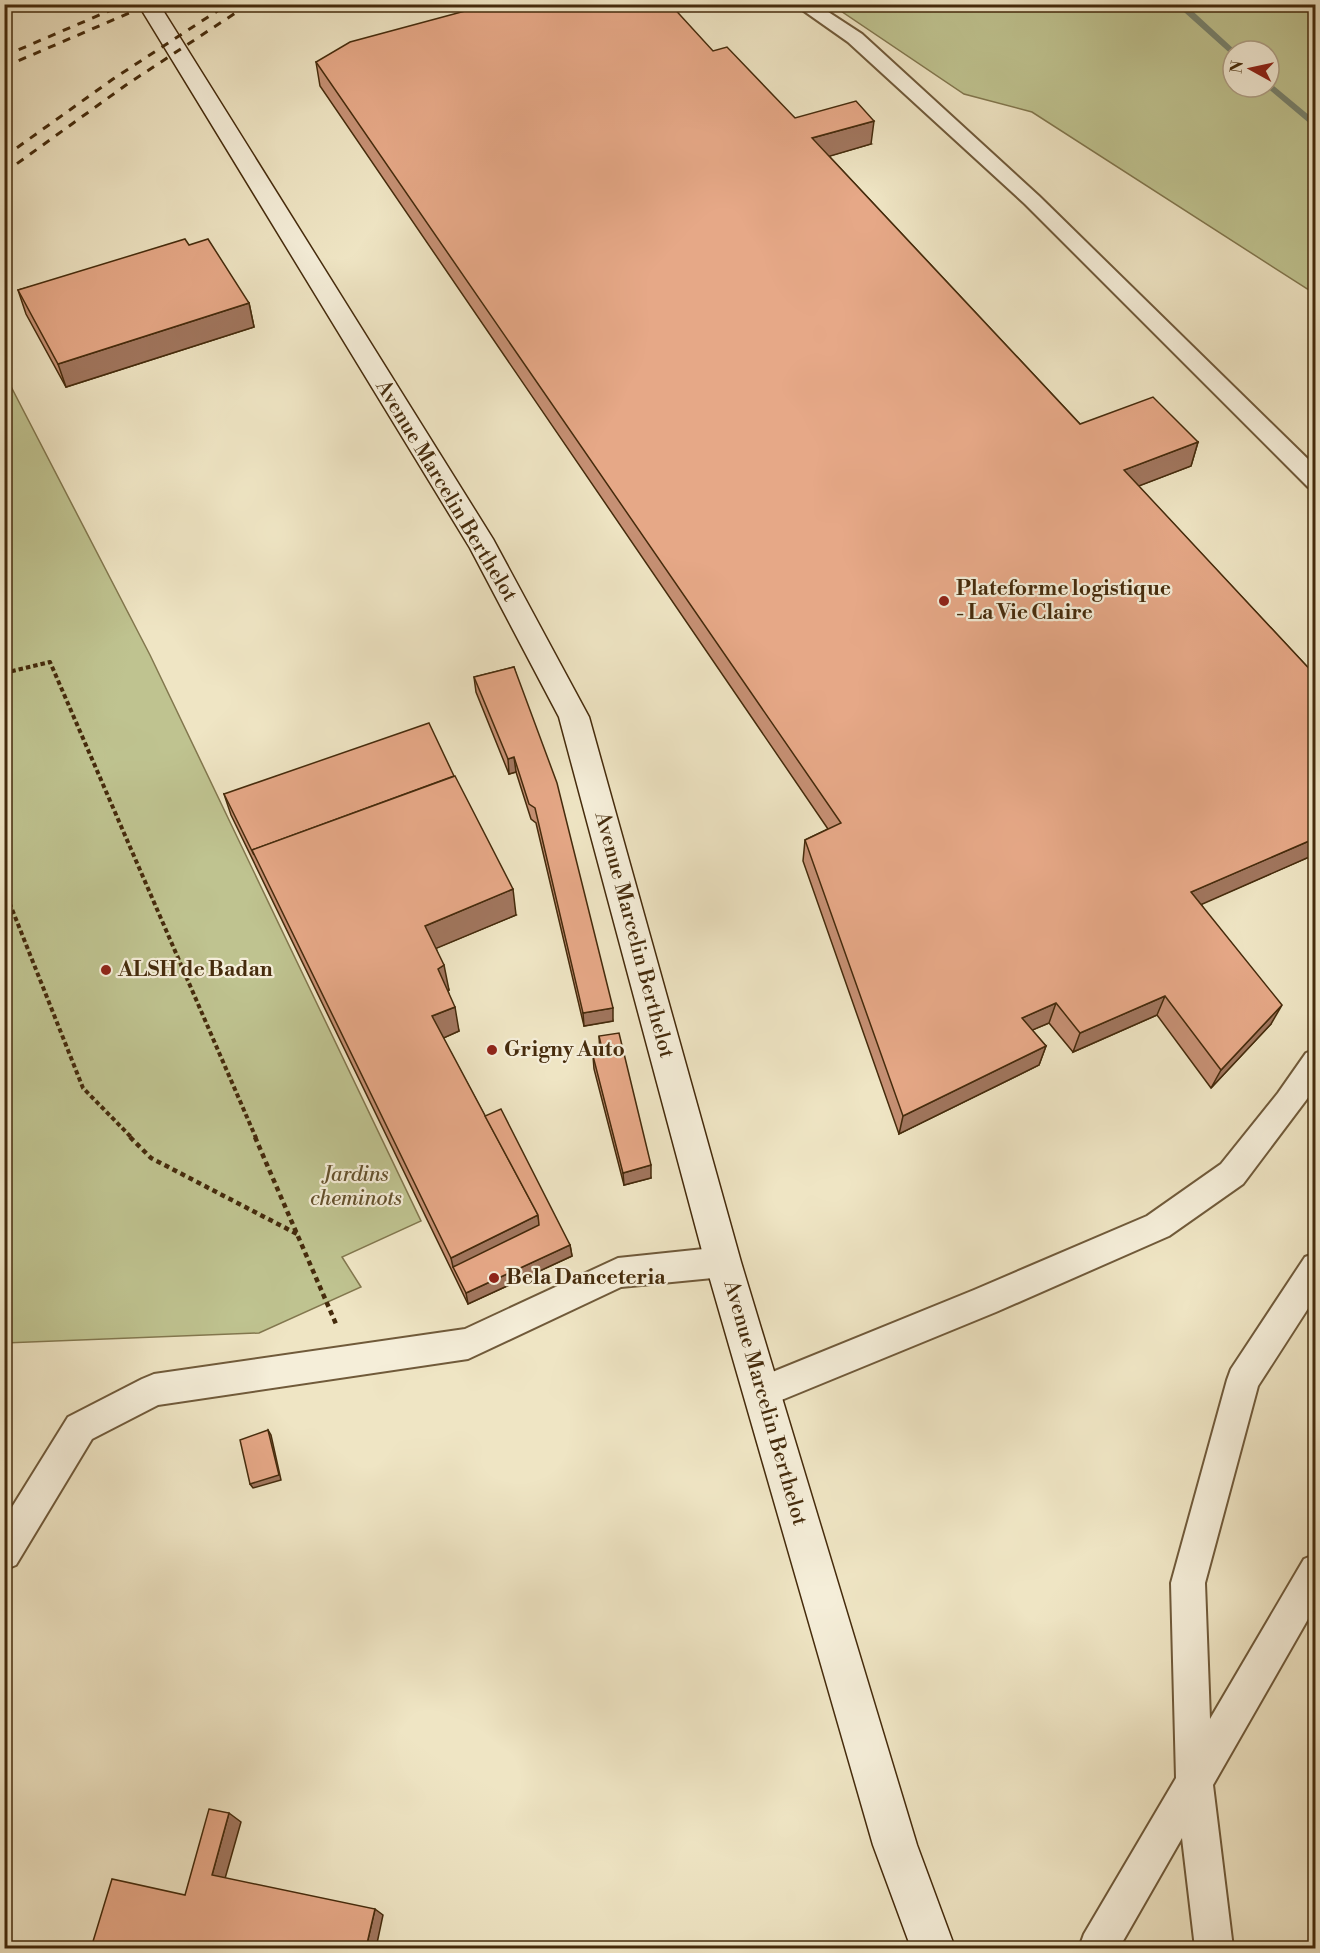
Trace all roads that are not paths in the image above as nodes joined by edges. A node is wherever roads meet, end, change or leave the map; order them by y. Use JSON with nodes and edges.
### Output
{"nodes":[{"id":1,"x":147,"y":4,"type":"edge"},
{"id":2,"x":803,"y":4,"type":"edge"},
{"id":3,"x":1316,"y":481,"type":"edge"},
{"id":4,"x":1316,"y":1062,"type":"edge"},
{"id":5,"x":723,"y":1262,"type":"junction"},
{"id":6,"x":1316,"y":1267,"type":"edge"},
{"id":7,"x":762,"y":1392,"type":"junction"},
{"id":8,"x":4,"y":1553,"type":"edge"},
{"id":9,"x":1316,"y":1571,"type":"edge"},
{"id":10,"x":1194,"y":1781,"type":"junction"},
{"id":11,"x":933,"y":1948,"type":"edge"},
{"id":12,"x":1098,"y":1948,"type":"edge"},
{"id":13,"x":1214,"y":1948,"type":"edge"}],
"edges":[{"from":1,"to":5,"type":"street","name":"Avenue Marcelin Berthelot"},
{"from":2,"to":3,"type":"lane"},
{"from":4,"to":7,"type":"lane"},
{"from":5,"to":7,"type":"street","name":"Avenue Marcelin Berthelot"},
{"from":5,"to":8,"type":"lane"},
{"from":6,"to":10,"type":"lane"},
{"from":7,"to":11,"type":"street","name":"Avenue Marcelin Berthelot"},
{"from":9,"to":10,"type":"lane"},
{"from":10,"to":12,"type":"lane"},
{"from":10,"to":13,"type":"lane"}]}
